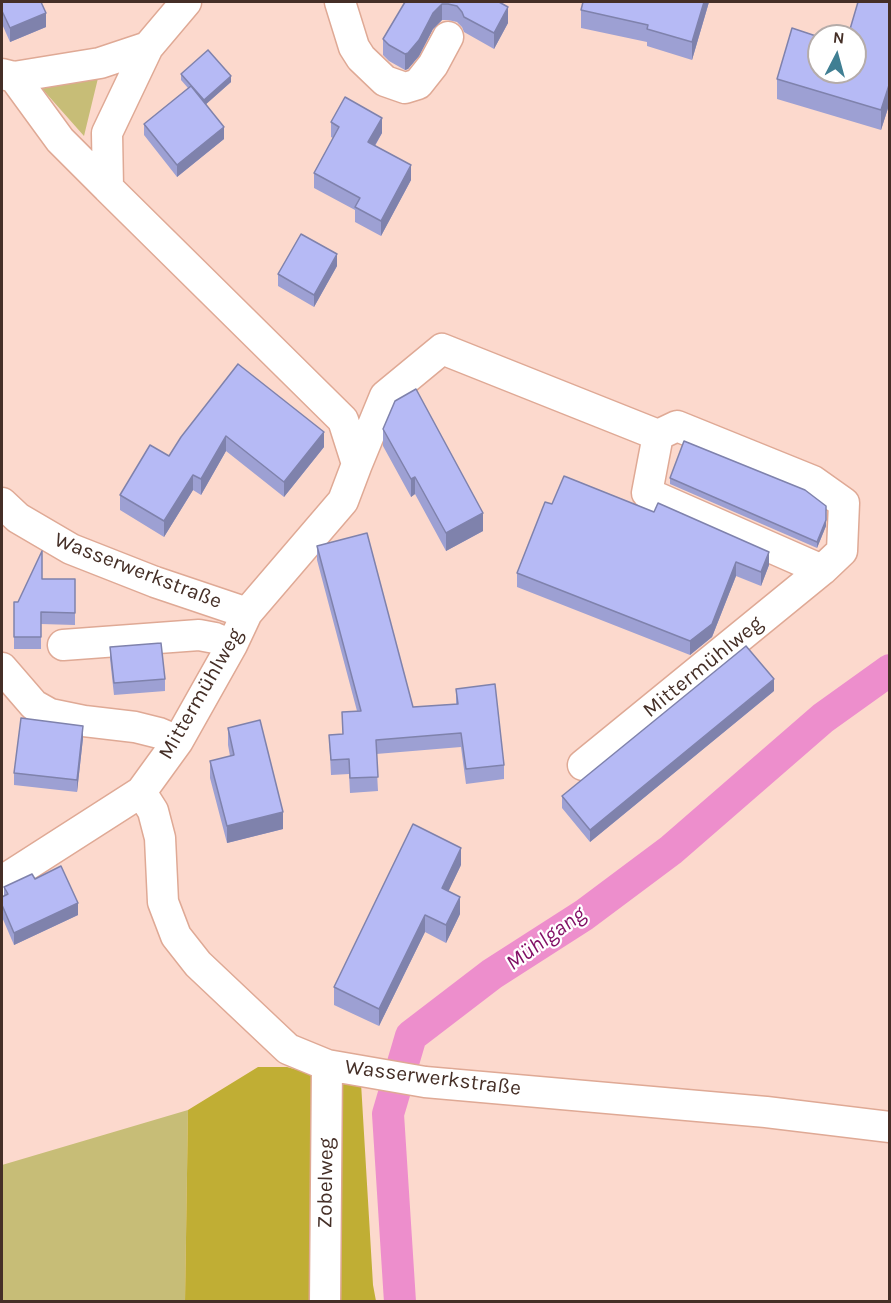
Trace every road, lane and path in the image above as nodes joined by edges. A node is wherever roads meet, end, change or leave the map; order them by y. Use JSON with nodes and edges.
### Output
{"nodes":[{"id":1,"x":186,"y":2,"type":"edge"},
{"id":2,"x":340,"y":2,"type":"edge"},
{"id":3,"x":448,"y":37,"type":"dead end"},
{"id":4,"x":148,"y":47,"type":"junction"},
{"id":5,"x":8,"y":76,"type":"edge"},
{"id":6,"x":108,"y":188,"type":"junction"},
{"id":7,"x":658,"y":435,"type":"junction"},
{"id":8,"x":357,"y":464,"type":"junction"},
{"id":9,"x":2,"y":503,"type":"edge"},
{"id":10,"x":822,"y":570,"type":"junction"},
{"id":11,"x":247,"y":613,"type":"junction"},
{"id":12,"x":63,"y":645,"type":"dead end"},
{"id":13,"x":232,"y":645,"type":"junction"},
{"id":14,"x":2,"y":668,"type":"edge"},
{"id":15,"x":178,"y":741,"type":"junction"},
{"id":16,"x":583,"y":765,"type":"dead end"},
{"id":17,"x":141,"y":792,"type":"junction"},
{"id":18,"x":2,"y":881,"type":"edge"},
{"id":19,"x":327,"y":1065,"type":"junction"},
{"id":20,"x":890,"y":1127,"type":"edge"},
{"id":21,"x":325,"y":1302,"type":"edge"}],
"edges":[{"from":1,"to":4,"type":"street"},
{"from":2,"to":3,"type":"street"},
{"from":4,"to":5,"type":"street"},
{"from":4,"to":6,"type":"street"},
{"from":5,"to":6,"type":"street"},
{"from":6,"to":8,"type":"street"},
{"from":7,"to":8,"type":"street","name":"Mittermühlweg"},
{"from":7,"to":10,"type":"street"},
{"from":7,"to":10,"type":"street","name":"Mittermühlweg"},
{"from":8,"to":11,"type":"street","name":"Mittermühlweg"},
{"from":9,"to":11,"type":"street","name":"Wasserwerkstraße"},
{"from":10,"to":16,"type":"street","name":"Mittermühlweg"},
{"from":11,"to":13,"type":"street","name":"Mittermühlweg"},
{"from":12,"to":13,"type":"street"},
{"from":13,"to":15,"type":"street","name":"Mittermühlweg"},
{"from":14,"to":15,"type":"street"},
{"from":15,"to":17,"type":"street","name":"Mittermühlweg"},
{"from":17,"to":18,"type":"street","name":"Mittermühlweg"},
{"from":17,"to":19,"type":"street","name":"Wasserwerkstraße"},
{"from":19,"to":20,"type":"street","name":"Wasserwerkstraße"},
{"from":19,"to":21,"type":"street","name":"Zobelweg"}]}
